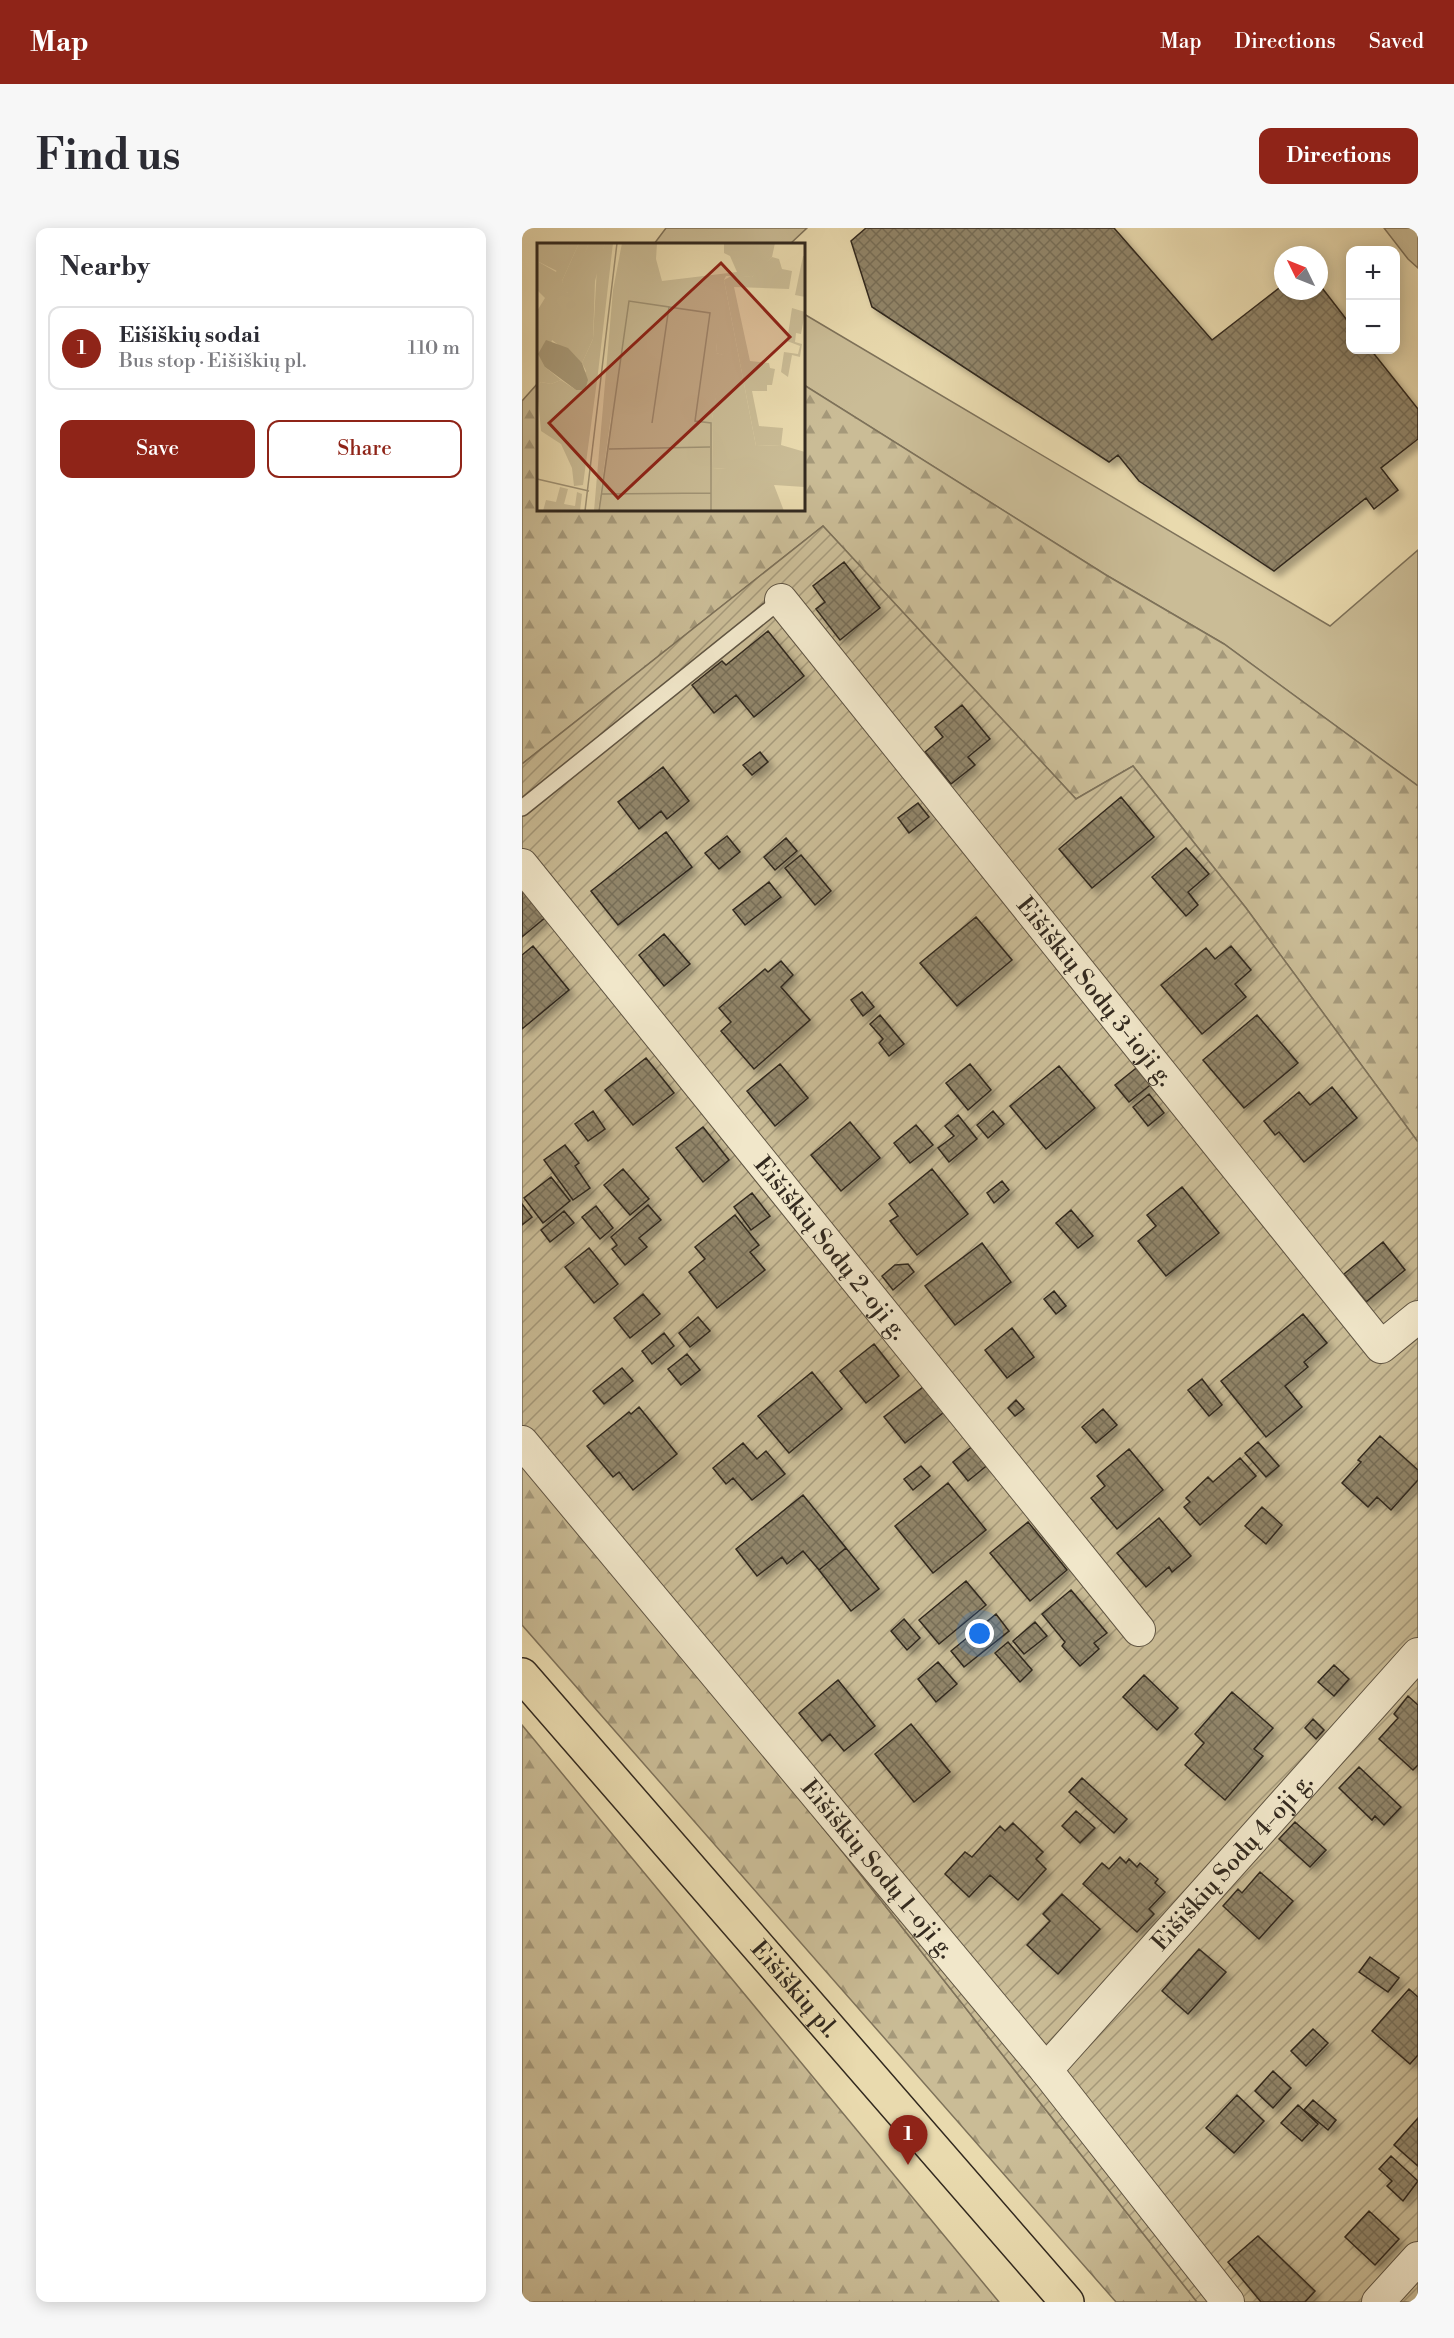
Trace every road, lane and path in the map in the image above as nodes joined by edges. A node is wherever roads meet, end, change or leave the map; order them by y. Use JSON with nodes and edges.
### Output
{"nodes":[{"id":1,"x":782,"y":600,"type":"joint"},
{"id":2,"x":522,"y":808,"type":"edge"},
{"id":3,"x":522,"y":865,"type":"edge"},
{"id":4,"x":1418,"y":1317,"type":"edge"},
{"id":5,"x":522,"y":1442,"type":"edge"},
{"id":6,"x":1139,"y":1630,"type":"dead end"},
{"id":7,"x":1418,"y":1654,"type":"edge"},
{"id":8,"x":522,"y":1675,"type":"edge"},
{"id":9,"x":1047,"y":2070,"type":"junction"},
{"id":10,"x":1418,"y":2258,"type":"edge"},
{"id":11,"x":1067,"y":2302,"type":"edge"},
{"id":12,"x":1228,"y":2302,"type":"edge"},
{"id":13,"x":1378,"y":2302,"type":"edge"}],
"edges":[{"from":1,"to":2,"type":"lane"},
{"from":1,"to":4,"type":"street","name":"Eišiškių Sodų 3-ioji g."},
{"from":3,"to":6,"type":"street","name":"Eišiškių Sodų 2-oji g."},
{"from":5,"to":9,"type":"street","name":"Eišiškių Sodų 1-oji g."},
{"from":7,"to":9,"type":"street","name":"Eišiškių Sodų 4-oji g."},
{"from":8,"to":11,"type":"main road","name":"Eišiškių pl."},
{"from":9,"to":12,"type":"street","name":"Eišiškių Sodų 1-oji g."},
{"from":10,"to":13,"type":"street"}]}
